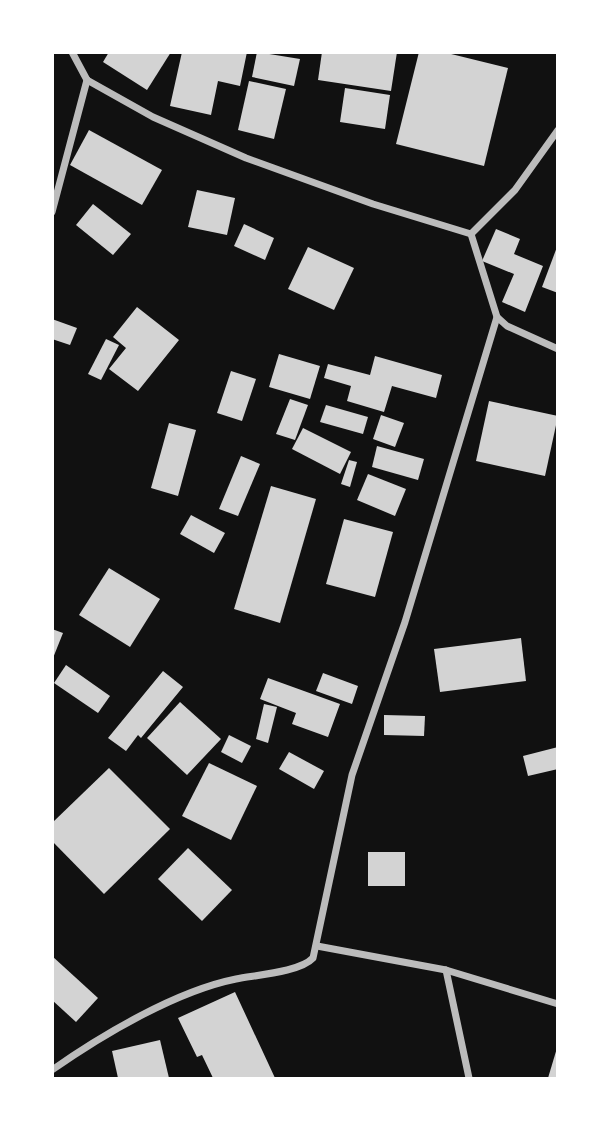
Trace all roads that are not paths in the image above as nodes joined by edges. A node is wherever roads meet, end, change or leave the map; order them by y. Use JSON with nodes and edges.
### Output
{"nodes":[{"id":1,"x":72,"y":52,"type":"edge"},
{"id":2,"x":86,"y":80,"type":"junction"},
{"id":3,"x":558,"y":130,"type":"edge"},
{"id":4,"x":52,"y":212,"type":"edge"},
{"id":5,"x":471,"y":234,"type":"junction"},
{"id":6,"x":497,"y":317,"type":"junction"},
{"id":7,"x":558,"y":349,"type":"edge"},
{"id":8,"x":317,"y":946,"type":"junction"},
{"id":9,"x":446,"y":970,"type":"junction"},
{"id":10,"x":558,"y":1004,"type":"edge"},
{"id":11,"x":52,"y":1070,"type":"edge"},
{"id":12,"x":470,"y":1079,"type":"edge"}],
"edges":[{"from":1,"to":2,"type":"street"},
{"from":2,"to":4,"type":"street"},
{"from":2,"to":5,"type":"street"},
{"from":3,"to":5,"type":"street"},
{"from":5,"to":6,"type":"street"},
{"from":6,"to":7,"type":"street"},
{"from":6,"to":8,"type":"street"},
{"from":8,"to":9,"type":"street"},
{"from":8,"to":11,"type":"street"},
{"from":9,"to":10,"type":"street"},
{"from":9,"to":12,"type":"street"}]}
